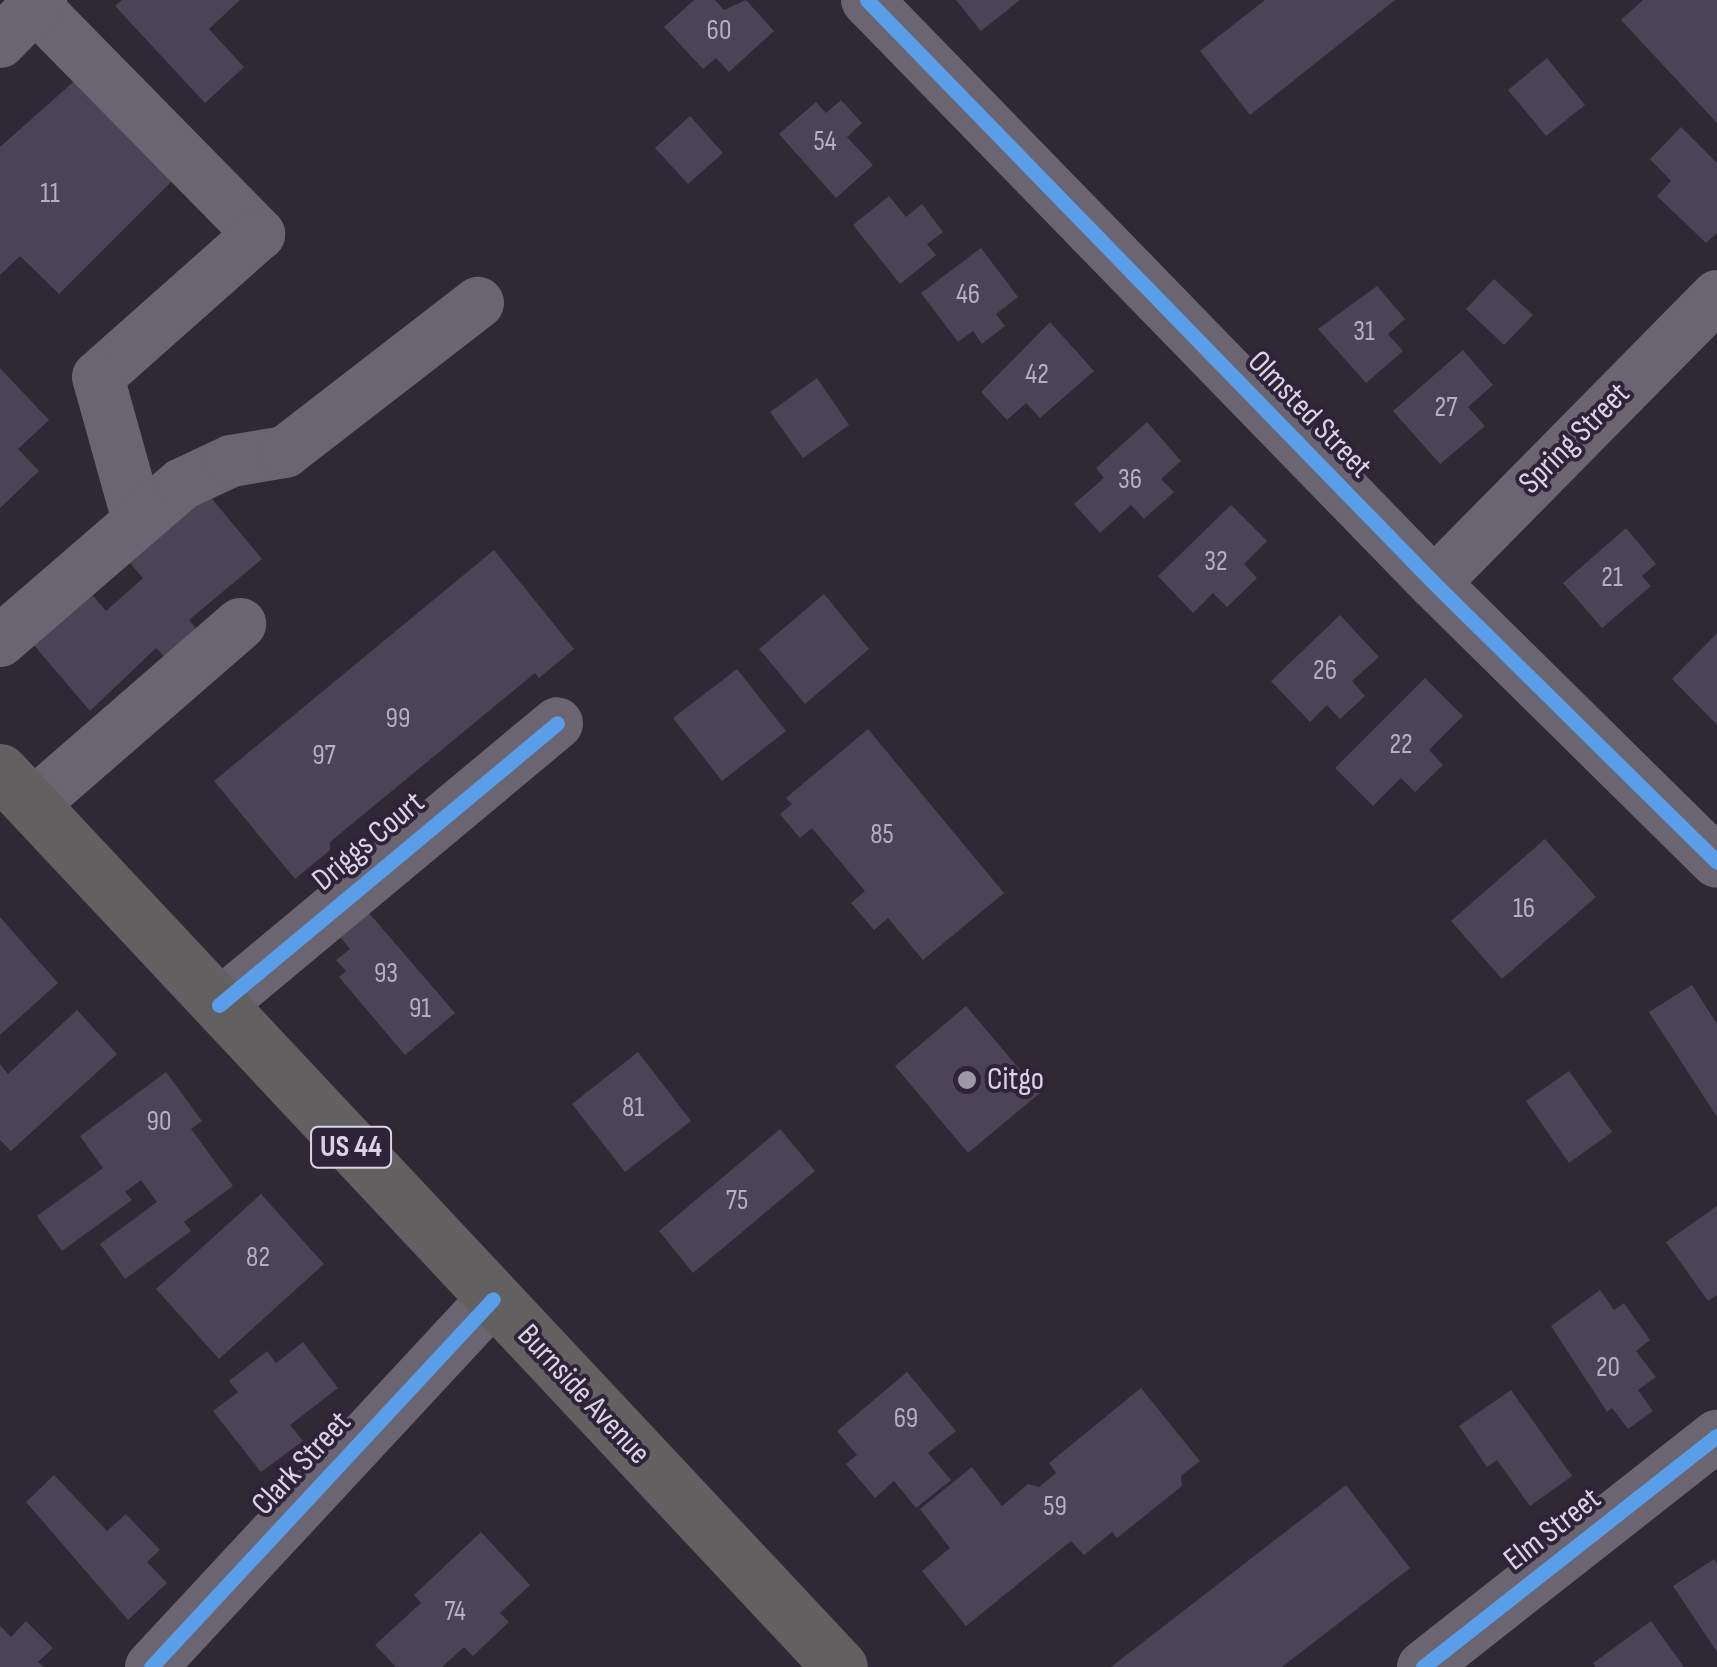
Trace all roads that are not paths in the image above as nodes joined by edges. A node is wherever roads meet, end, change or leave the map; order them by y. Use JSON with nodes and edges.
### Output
{"nodes":[{"id":1,"x":867,"y":0,"type":"edge"},
{"id":2,"x":25,"y":16,"type":"edge"},
{"id":3,"x":1717,"y":296,"type":"edge"},
{"id":4,"x":478,"y":303,"type":"dead end"},
{"id":5,"x":138,"y":520,"type":"junction"},
{"id":6,"x":1434,"y":583,"type":"junction"},
{"id":7,"x":240,"y":624,"type":"dead end"},
{"id":8,"x":0,"y":640,"type":"edge"},
{"id":9,"x":557,"y":722,"type":"dead end"},
{"id":10,"x":16,"y":788,"type":"edge"},
{"id":11,"x":1717,"y":862,"type":"edge"},
{"id":12,"x":219,"y":1005,"type":"junction"},
{"id":13,"x":493,"y":1299,"type":"junction"},
{"id":14,"x":1717,"y":1436,"type":"edge"},
{"id":15,"x":151,"y":1667,"type":"edge"},
{"id":16,"x":840,"y":1667,"type":"edge"},
{"id":17,"x":1422,"y":1667,"type":"edge"}],
"edges":[{"from":1,"to":6,"type":"street","name":"Olmsted Street"},
{"from":2,"to":5,"type":"street"},
{"from":3,"to":6,"type":"street","name":"Spring Street"},
{"from":4,"to":5,"type":"street"},
{"from":5,"to":8,"type":"street"},
{"from":6,"to":11,"type":"street","name":"Olmsted Street"},
{"from":7,"to":10,"type":"street"},
{"from":9,"to":12,"type":"street","name":"Driggs Court"},
{"from":10,"to":12,"type":"main road","name":"Burnside Avenue","number":"US 44"},
{"from":12,"to":13,"type":"main road","name":"Burnside Avenue","number":"US 44"},
{"from":13,"to":15,"type":"street","name":"Clark Street"},
{"from":13,"to":16,"type":"main road","name":"Burnside Avenue","number":"US 44"},
{"from":14,"to":17,"type":"street","name":"Elm Street"}]}
